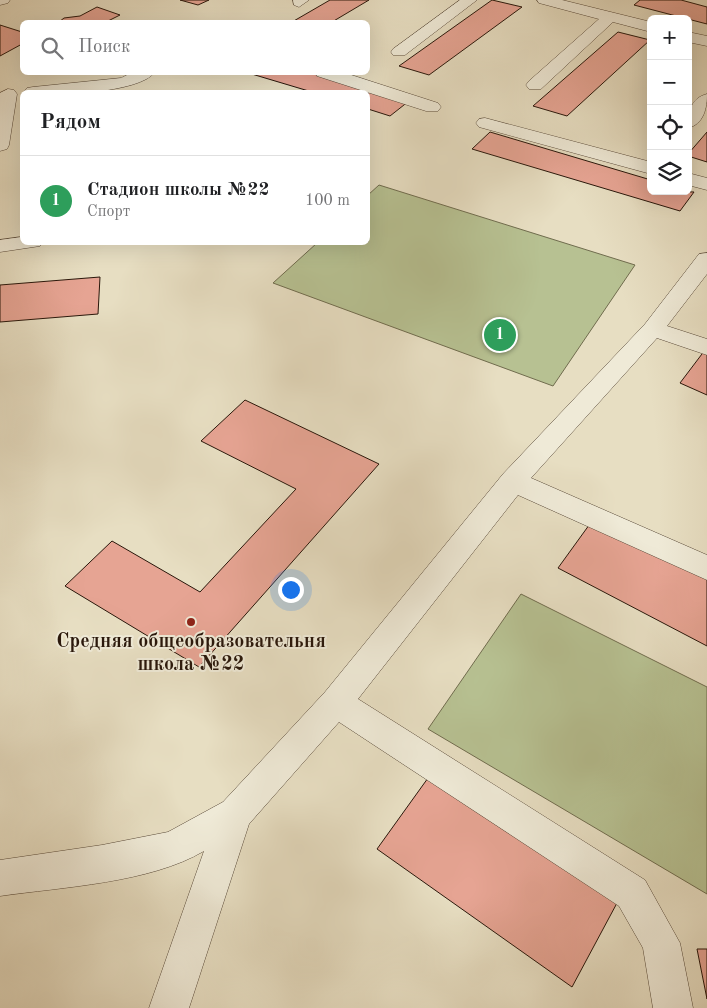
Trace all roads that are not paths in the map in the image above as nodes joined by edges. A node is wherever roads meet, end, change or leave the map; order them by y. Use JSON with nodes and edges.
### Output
{"nodes":[{"id":1,"x":470,"y":0,"type":"edge"},
{"id":2,"x":544,"y":0,"type":"edge"},
{"id":3,"x":610,"y":17,"type":"junction"},
{"id":4,"x":647,"y":26,"type":"edge"},
{"id":5,"x":692,"y":38,"type":"edge"},
{"id":6,"x":707,"y":41,"type":"edge"},
{"id":7,"x":399,"y":52,"type":"dead end"},
{"id":8,"x":141,"y":75,"type":"edge"},
{"id":9,"x":332,"y":75,"type":"edge"},
{"id":10,"x":535,"y":85,"type":"dead end"},
{"id":11,"x":81,"y":90,"type":"edge"},
{"id":12,"x":10,"y":94,"type":"edge"},
{"id":13,"x":707,"y":98,"type":"edge"},
{"id":14,"x":432,"y":107,"type":"dead end"},
{"id":15,"x":692,"y":118,"type":"edge"},
{"id":16,"x":485,"y":124,"type":"dead end"},
{"id":17,"x":0,"y":145,"type":"edge"},
{"id":18,"x":647,"y":167,"type":"edge"},
{"id":19,"x":692,"y":179,"type":"edge"},
{"id":20,"x":707,"y":184,"type":"edge"},
{"id":21,"x":20,"y":244,"type":"edge"},
{"id":22,"x":0,"y":246,"type":"edge"},
{"id":23,"x":707,"y":259,"type":"edge"},
{"id":24,"x":653,"y":329,"type":"junction"},
{"id":25,"x":707,"y":347,"type":"edge"},
{"id":26,"x":513,"y":481,"type":"junction"},
{"id":27,"x":707,"y":568,"type":"edge"},
{"id":28,"x":336,"y":702,"type":"junction"},
{"id":29,"x":235,"y":814,"type":"junction"},
{"id":30,"x":0,"y":878,"type":"edge"},
{"id":31,"x":169,"y":1008,"type":"edge"},
{"id":32,"x":673,"y":1008,"type":"edge"}],
"edges":[{"from":1,"to":7,"type":"lane"},
{"from":2,"to":3,"type":"lane"},
{"from":3,"to":4,"type":"lane"},
{"from":3,"to":10,"type":"lane"},
{"from":5,"to":6,"type":"lane"},
{"from":8,"to":11,"type":"lane"},
{"from":9,"to":14,"type":"lane"},
{"from":12,"to":17,"type":"lane"},
{"from":13,"to":15,"type":"lane"},
{"from":16,"to":18,"type":"lane"},
{"from":19,"to":20,"type":"lane"},
{"from":21,"to":22,"type":"lane"},
{"from":23,"to":24,"type":"lane"},
{"from":24,"to":25,"type":"lane"},
{"from":24,"to":26,"type":"lane"},
{"from":26,"to":27,"type":"lane"},
{"from":26,"to":28,"type":"lane"},
{"from":28,"to":29,"type":"lane"},
{"from":28,"to":32,"type":"lane"},
{"from":29,"to":30,"type":"lane"},
{"from":29,"to":31,"type":"lane"}]}
